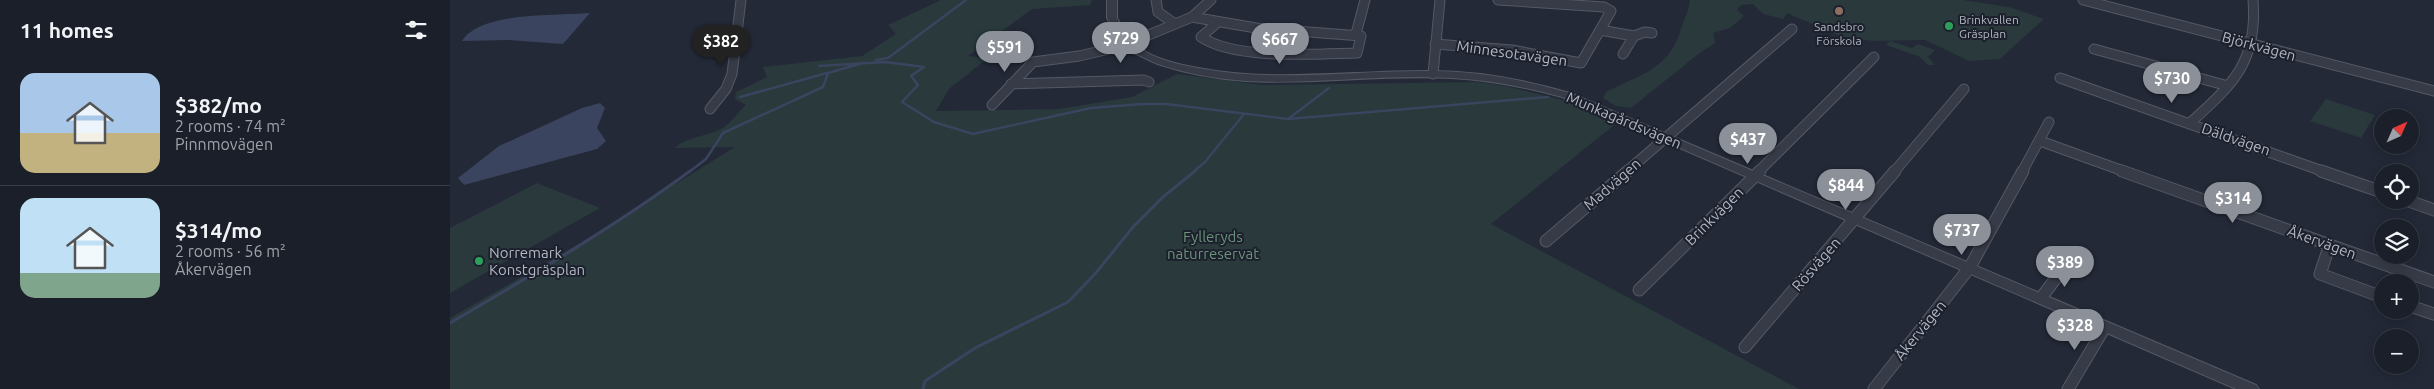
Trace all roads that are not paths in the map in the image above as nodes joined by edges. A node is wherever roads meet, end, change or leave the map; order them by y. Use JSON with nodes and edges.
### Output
{"nodes":[{"id":1,"x":741,"y":0,"type":"edge"},
{"id":2,"x":1112,"y":0,"type":"edge"},
{"id":3,"x":1156,"y":0,"type":"edge"},
{"id":4,"x":1211,"y":0,"type":"edge"},
{"id":5,"x":1365,"y":0,"type":"edge"},
{"id":6,"x":1440,"y":0,"type":"edge"},
{"id":7,"x":1498,"y":0,"type":"edge"},
{"id":8,"x":2083,"y":0,"type":"edge"},
{"id":9,"x":2253,"y":0,"type":"edge"},
{"id":10,"x":2118,"y":4,"type":"edge"},
{"id":11,"x":1192,"y":17,"type":"junction"},
{"id":12,"x":1218,"y":22,"type":"junction"},
{"id":13,"x":1175,"y":24,"type":"junction"},
{"id":14,"x":1600,"y":30,"type":"junction"},
{"id":15,"x":1792,"y":30,"type":"dead end"},
{"id":16,"x":1652,"y":33,"type":"dead end"},
{"id":17,"x":1356,"y":34,"type":"junction"},
{"id":18,"x":1122,"y":36,"type":"junction"},
{"id":19,"x":1634,"y":36,"type":"junction"},
{"id":20,"x":1136,"y":44,"type":"junction"},
{"id":21,"x":1434,"y":44,"type":"junction"},
{"id":22,"x":2252,"y":44,"type":"junction"},
{"id":23,"x":1109,"y":49,"type":"junction"},
{"id":24,"x":2094,"y":49,"type":"dead end"},
{"id":25,"x":1624,"y":54,"type":"dead end"},
{"id":26,"x":1874,"y":57,"type":"dead end"},
{"id":27,"x":1433,"y":74,"type":"junction"},
{"id":28,"x":2060,"y":78,"type":"dead end"},
{"id":29,"x":1149,"y":82,"type":"dead end"},
{"id":30,"x":1011,"y":84,"type":"junction"},
{"id":31,"x":2228,"y":86,"type":"junction"},
{"id":32,"x":1964,"y":89,"type":"dead end"},
{"id":33,"x":2434,"y":90,"type":"edge"},
{"id":34,"x":992,"y":105,"type":"dead end"},
{"id":35,"x":710,"y":109,"type":"dead end"},
{"id":36,"x":2049,"y":122,"type":"dead end"},
{"id":37,"x":2190,"y":124,"type":"junction"},
{"id":38,"x":1666,"y":137,"type":"junction"},
{"id":39,"x":2040,"y":141,"type":"junction"},
{"id":40,"x":1756,"y":175,"type":"junction"},
{"id":41,"x":2374,"y":189,"type":"edge"},
{"id":42,"x":2419,"y":205,"type":"edge"},
{"id":43,"x":2434,"y":210,"type":"edge"},
{"id":44,"x":1856,"y":218,"type":"junction"},
{"id":45,"x":1546,"y":241,"type":"dead end"},
{"id":46,"x":2327,"y":253,"type":"dead end"},
{"id":47,"x":2068,"y":262,"type":"dead end"},
{"id":48,"x":1970,"y":267,"type":"junction"},
{"id":49,"x":2434,"y":282,"type":"edge"},
{"id":50,"x":1639,"y":290,"type":"dead end"},
{"id":51,"x":2374,"y":294,"type":"edge"},
{"id":52,"x":2041,"y":298,"type":"junction"},
{"id":53,"x":2419,"y":309,"type":"edge"},
{"id":54,"x":2434,"y":314,"type":"edge"},
{"id":55,"x":2105,"y":327,"type":"junction"},
{"id":56,"x":1745,"y":347,"type":"dead end"},
{"id":57,"x":1874,"y":389,"type":"edge"},
{"id":58,"x":2068,"y":389,"type":"edge"},
{"id":59,"x":2251,"y":389,"type":"edge"}],
"edges":[{"from":1,"to":35,"type":"street"},
{"from":2,"to":18,"type":"street"},
{"from":3,"to":13,"type":"street"},
{"from":4,"to":11,"type":"street"},
{"from":5,"to":17,"type":"street"},
{"from":6,"to":21,"type":"street","name":"Minnesotavägen"},
{"from":7,"to":14,"type":"street","name":"Minnesotavägen"},
{"from":8,"to":10,"type":"street","name":"Björkvägen"},
{"from":9,"to":22,"type":"street"},
{"from":10,"to":22,"type":"street","name":"Björkvägen"},
{"from":11,"to":12,"type":"street"},
{"from":11,"to":13,"type":"street"},
{"from":12,"to":17,"type":"street"},
{"from":12,"to":17,"type":"street"},
{"from":13,"to":20,"type":"street"},
{"from":14,"to":19,"type":"street"},
{"from":14,"to":21,"type":"street","name":"Minnesotavägen"},
{"from":15,"to":38,"type":"street","name":"Madvägen"},
{"from":16,"to":19,"type":"street"},
{"from":18,"to":20,"type":"street"},
{"from":18,"to":23,"type":"street"},
{"from":19,"to":25,"type":"street"},
{"from":20,"to":23,"type":"street"},
{"from":20,"to":27,"type":"street","name":"Munkagårdsvägen"},
{"from":21,"to":27,"type":"street","name":"Minnesotavägen"},
{"from":22,"to":31,"type":"street"},
{"from":22,"to":33,"type":"street","name":"Björkvägen"},
{"from":23,"to":30,"type":"street"},
{"from":24,"to":31,"type":"street"},
{"from":26,"to":40,"type":"street","name":"Brinkvägen"},
{"from":27,"to":38,"type":"street","name":"Munkagårdsvägen"},
{"from":28,"to":37,"type":"street","name":"Däldvägen"},
{"from":29,"to":30,"type":"street"},
{"from":30,"to":34,"type":"street"},
{"from":31,"to":37,"type":"street"},
{"from":32,"to":44,"type":"street","name":"Rösvägen"},
{"from":36,"to":39,"type":"street","name":"Åkervägen"},
{"from":37,"to":41,"type":"street","name":"Däldvägen"},
{"from":38,"to":40,"type":"street","name":"Munkagårdsvägen"},
{"from":38,"to":45,"type":"street","name":"Madvägen"},
{"from":39,"to":48,"type":"street","name":"Åkervägen"},
{"from":39,"to":49,"type":"street","name":"Åkervägen"},
{"from":40,"to":44,"type":"street","name":"Munkagårdsvägen"},
{"from":40,"to":50,"type":"street","name":"Brinkvägen"},
{"from":42,"to":43,"type":"street"},
{"from":44,"to":48,"type":"street","name":"Munkagårdsvägen"},
{"from":44,"to":56,"type":"street","name":"Rösvägen"},
{"from":46,"to":51,"type":"street"},
{"from":47,"to":52,"type":"street"},
{"from":48,"to":52,"type":"street","name":"Munkagårdsvägen"},
{"from":48,"to":57,"type":"street","name":"Åkervägen"},
{"from":52,"to":55,"type":"street","name":"Munkagårdsvägen"},
{"from":53,"to":54,"type":"street"},
{"from":55,"to":58,"type":"street"},
{"from":55,"to":59,"type":"street","name":"Munkagårdsvägen"}]}
